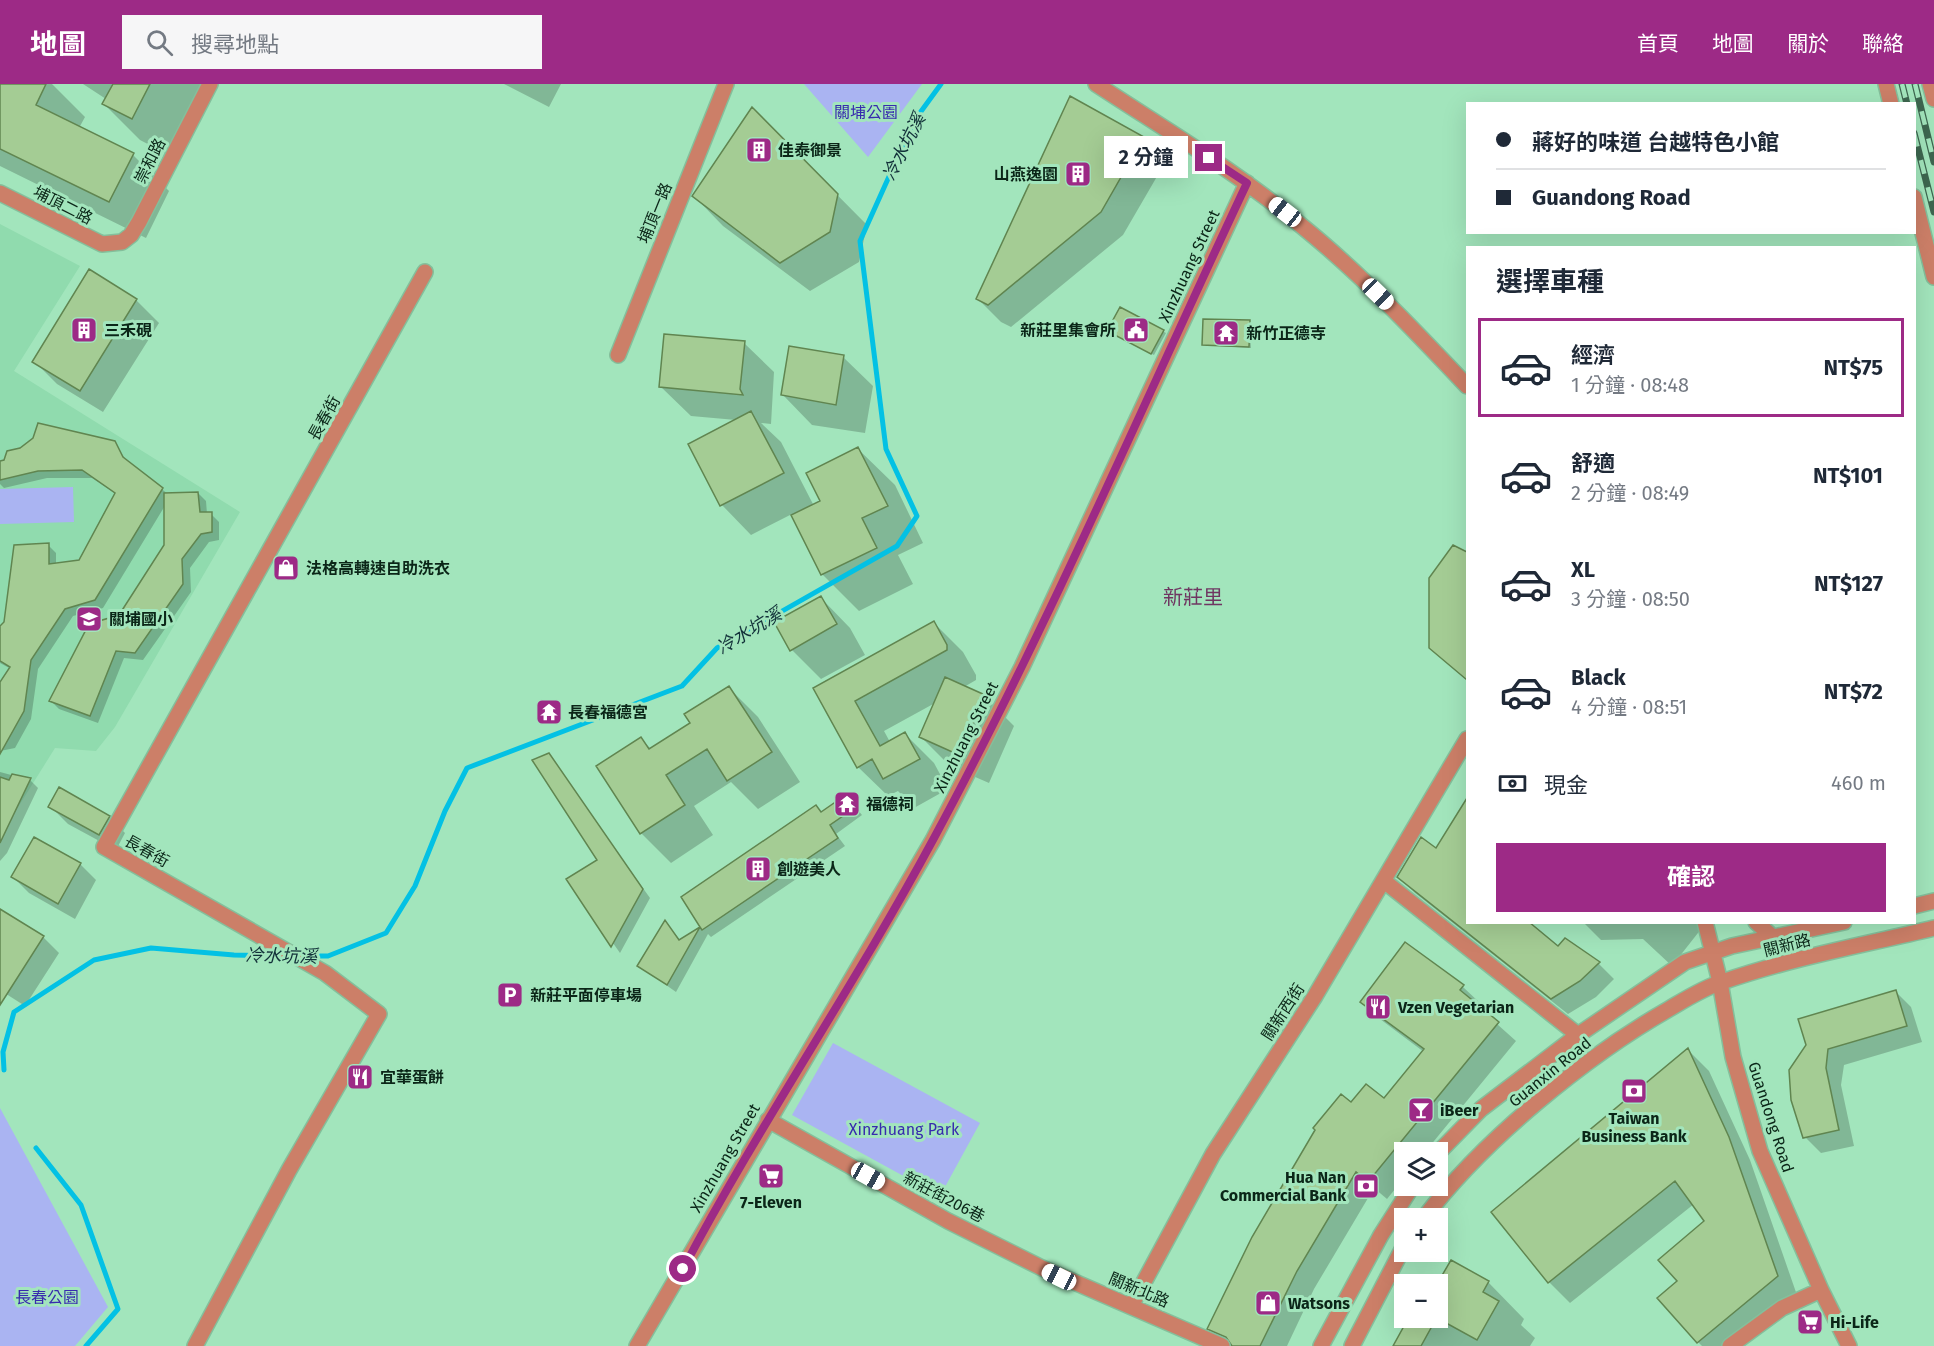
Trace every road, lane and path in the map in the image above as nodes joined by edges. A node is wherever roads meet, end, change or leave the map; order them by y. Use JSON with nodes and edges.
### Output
{"nodes":[{"id":1,"x":210,"y":84,"type":"edge"},
{"id":2,"x":726,"y":84,"type":"edge"},
{"id":3,"x":1096,"y":84,"type":"edge"},
{"id":4,"x":1886,"y":84,"type":"edge"},
{"id":5,"x":1930,"y":84,"type":"edge"},
{"id":6,"x":1934,"y":99,"type":"edge"},
{"id":7,"x":1890,"y":102,"type":"edge"},
{"id":8,"x":1247,"y":183,"type":"junction"},
{"id":9,"x":0,"y":193,"type":"edge"},
{"id":10,"x":1916,"y":205,"type":"edge"},
{"id":11,"x":111,"y":244,"type":"joint"},
{"id":12,"x":425,"y":272,"type":"dead end"},
{"id":13,"x":1934,"y":277,"type":"edge"},
{"id":14,"x":618,"y":355,"type":"dead end"},
{"id":15,"x":1466,"y":385,"type":"edge"},
{"id":16,"x":1466,"y":741,"type":"edge"},
{"id":17,"x":1384,"y":881,"type":"junction"},
{"id":18,"x":1934,"y":901,"type":"edge"},
{"id":19,"x":1916,"y":906,"type":"edge"},
{"id":20,"x":1705,"y":924,"type":"edge"},
{"id":21,"x":1758,"y":924,"type":"edge"},
{"id":22,"x":1835,"y":924,"type":"edge"},
{"id":23,"x":1934,"y":928,"type":"edge"},
{"id":24,"x":1774,"y":938,"type":"junction"},
{"id":25,"x":1712,"y":953,"type":"junction"},
{"id":26,"x":1720,"y":982,"type":"junction"},
{"id":27,"x":1578,"y":1035,"type":"junction"},
{"id":28,"x":768,"y":1119,"type":"junction"},
{"id":29,"x":1448,"y":1143,"type":"edge"},
{"id":30,"x":1406,"y":1196,"type":"edge"},
{"id":31,"x":1432,"y":1208,"type":"edge"},
{"id":32,"x":1396,"y":1262,"type":"edge"},
{"id":33,"x":1042,"y":1268,"type":"joint"},
{"id":34,"x":1821,"y":1290,"type":"junction"},
{"id":35,"x":1131,"y":1306,"type":"junction"},
{"id":36,"x":195,"y":1346,"type":"edge"},
{"id":37,"x":637,"y":1346,"type":"edge"},
{"id":38,"x":1222,"y":1346,"type":"edge"},
{"id":39,"x":1321,"y":1346,"type":"edge"},
{"id":40,"x":1352,"y":1346,"type":"edge"},
{"id":41,"x":1730,"y":1346,"type":"edge"},
{"id":42,"x":1849,"y":1346,"type":"edge"}],
"edges":[{"from":1,"to":11,"type":"street","name":"崇和路"},
{"from":2,"to":14,"type":"street","name":"埔頂一路"},
{"from":3,"to":8,"type":"street"},
{"from":4,"to":7,"type":"street"},
{"from":5,"to":6,"type":"street"},
{"from":8,"to":15,"type":"street"},
{"from":8,"to":28,"type":"street","name":"Xinzhuang Street"},
{"from":9,"to":11,"type":"street","name":"埔頂二路"},
{"from":10,"to":13,"type":"street"},
{"from":12,"to":36,"type":"street","name":"長春街"},
{"from":16,"to":17,"type":"street","name":"關新西街"},
{"from":17,"to":27,"type":"street"},
{"from":17,"to":35,"type":"street","name":"關新西街"},
{"from":18,"to":19,"type":"street"},
{"from":20,"to":25,"type":"street","name":"Guandong Road"},
{"from":21,"to":24,"type":"street"},
{"from":22,"to":24,"type":"street","name":"關新路"},
{"from":23,"to":26,"type":"street","name":"關新路"},
{"from":24,"to":25,"type":"street","name":"關新路"},
{"from":25,"to":26,"type":"street","name":"Guandong Road"},
{"from":25,"to":27,"type":"street","name":"Guanxin Road"},
{"from":26,"to":31,"type":"street","name":"Guanxin Road"},
{"from":26,"to":34,"type":"street","name":"Guandong Road"},
{"from":27,"to":29,"type":"street","name":"Guanxin Road"},
{"from":28,"to":33,"type":"street","name":"新莊街206巷"},
{"from":28,"to":37,"type":"street","name":"Xinzhuang Street"},
{"from":30,"to":39,"type":"street"},
{"from":32,"to":40,"type":"street"},
{"from":33,"to":35,"type":"street","name":"關新北路"},
{"from":34,"to":41,"type":"street"},
{"from":34,"to":42,"type":"street","name":"Guandong Road"},
{"from":35,"to":38,"type":"street","name":"關新北路"}]}
